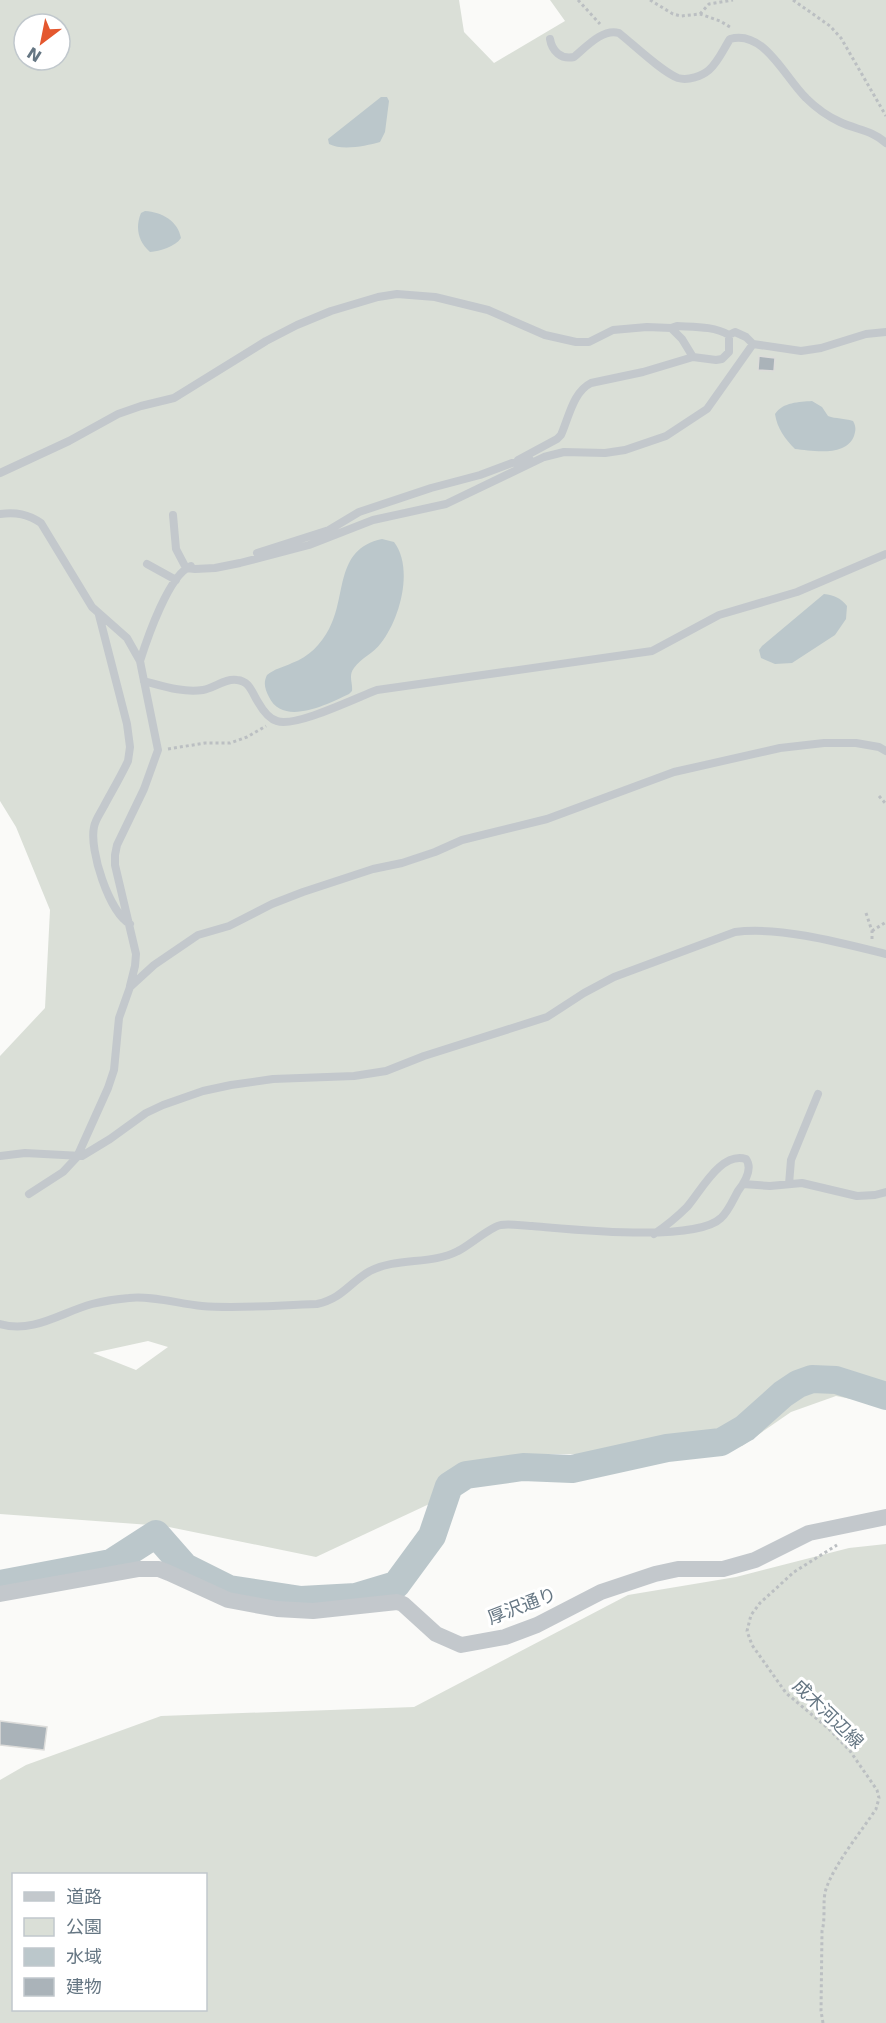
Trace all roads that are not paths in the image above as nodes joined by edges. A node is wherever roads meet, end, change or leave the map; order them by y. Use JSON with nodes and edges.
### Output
{"nodes":[{"id":1,"x":550,"y":39,"type":"dead end"},
{"id":2,"x":886,"y":143,"type":"edge"},
{"id":3,"x":671,"y":328,"type":"junction"},
{"id":4,"x":886,"y":332,"type":"edge"},
{"id":5,"x":729,"y":335,"type":"junction"},
{"id":6,"x":753,"y":344,"type":"junction"},
{"id":7,"x":693,"y":357,"type":"junction"},
{"id":8,"x":544,"y":457,"type":"junction"},
{"id":9,"x":512,"y":463,"type":"junction"},
{"id":10,"x":0,"y":473,"type":"edge"},
{"id":11,"x":0,"y":514,"type":"edge"},
{"id":12,"x":173,"y":515,"type":"dead end"},
{"id":13,"x":886,"y":554,"type":"edge"},
{"id":14,"x":147,"y":564,"type":"dead end"},
{"id":15,"x":186,"y":568,"type":"junction"},
{"id":16,"x":176,"y":580,"type":"junction"},
{"id":17,"x":99,"y":614,"type":"junction"},
{"id":18,"x":140,"y":661,"type":"junction"},
{"id":19,"x":144,"y":681,"type":"junction"},
{"id":20,"x":884,"y":747,"type":"edge"},
{"id":21,"x":130,"y":924,"type":"junction"},
{"id":22,"x":886,"y":954,"type":"edge"},
{"id":23,"x":130,"y":987,"type":"junction"},
{"id":24,"x":818,"y":1094,"type":"dead end"},
{"id":25,"x":0,"y":1156,"type":"edge"},
{"id":26,"x":76,"y":1157,"type":"junction"},
{"id":27,"x":743,"y":1184,"type":"junction"},
{"id":28,"x":789,"y":1184,"type":"junction"},
{"id":29,"x":886,"y":1192,"type":"edge"},
{"id":30,"x":29,"y":1194,"type":"dead end"},
{"id":31,"x":654,"y":1234,"type":"junction"},
{"id":32,"x":0,"y":1324,"type":"edge"},
{"id":33,"x":886,"y":1517,"type":"edge"},
{"id":34,"x":0,"y":1594,"type":"edge"}],
"edges":[{"from":1,"to":2,"type":"lane"},
{"from":3,"to":5,"type":"lane"},
{"from":3,"to":7,"type":"lane"},
{"from":3,"to":10,"type":"lane"},
{"from":4,"to":6,"type":"lane"},
{"from":5,"to":6,"type":"lane"},
{"from":5,"to":7,"type":"lane"},
{"from":6,"to":8,"type":"lane"},
{"from":7,"to":9,"type":"lane"},
{"from":8,"to":9,"type":"lane"},
{"from":8,"to":15,"type":"lane"},
{"from":9,"to":15,"type":"lane"},
{"from":11,"to":17,"type":"lane"},
{"from":12,"to":15,"type":"lane"},
{"from":13,"to":19,"type":"lane"},
{"from":14,"to":16,"type":"lane"},
{"from":15,"to":16,"type":"lane"},
{"from":16,"to":18,"type":"lane"},
{"from":17,"to":18,"type":"lane"},
{"from":17,"to":21,"type":"lane"},
{"from":18,"to":19,"type":"lane"},
{"from":19,"to":21,"type":"lane"},
{"from":20,"to":23,"type":"lane"},
{"from":21,"to":23,"type":"lane"},
{"from":22,"to":26,"type":"lane"},
{"from":23,"to":26,"type":"lane"},
{"from":24,"to":28,"type":"lane"},
{"from":25,"to":26,"type":"lane"},
{"from":26,"to":30,"type":"lane"},
{"from":27,"to":28,"type":"lane"},
{"from":27,"to":31,"type":"lane"},
{"from":27,"to":31,"type":"lane"},
{"from":28,"to":29,"type":"lane"},
{"from":31,"to":32,"type":"lane"},
{"from":33,"to":34,"type":"street","name":"厚沢通り"}]}
